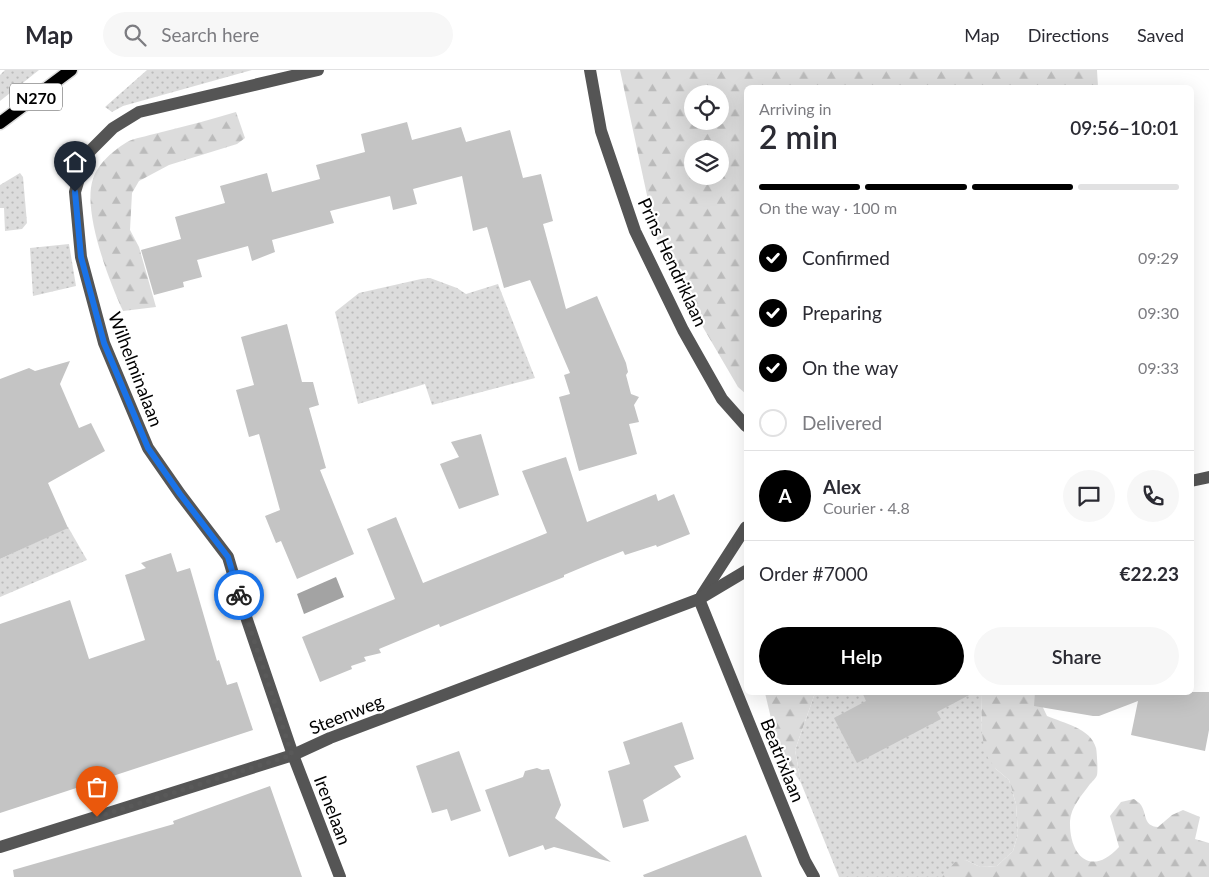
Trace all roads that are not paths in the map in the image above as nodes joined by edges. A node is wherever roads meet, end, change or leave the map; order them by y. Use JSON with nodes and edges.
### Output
{"nodes":[{"id":1,"x":71,"y":70,"type":"edge"},
{"id":2,"x":318,"y":70,"type":"edge"},
{"id":3,"x":590,"y":70,"type":"edge"},
{"id":4,"x":0,"y":123,"type":"edge"},
{"id":5,"x":744,"y":424,"type":"edge"},
{"id":6,"x":1209,"y":478,"type":"edge"},
{"id":7,"x":1194,"y":480,"type":"edge"},
{"id":8,"x":744,"y":530,"type":"edge"},
{"id":9,"x":744,"y":572,"type":"edge"},
{"id":10,"x":699,"y":599,"type":"junction"},
{"id":11,"x":292,"y":755,"type":"junction"},
{"id":12,"x":0,"y":847,"type":"edge"},
{"id":13,"x":340,"y":877,"type":"edge"},
{"id":14,"x":814,"y":877,"type":"edge"}],
"edges":[{"from":1,"to":4,"type":"main road","number":"N270"},
{"from":2,"to":11,"type":"street","name":"Wilhelminalaan"},
{"from":3,"to":5,"type":"street","name":"Prins Hendriklaan"},
{"from":6,"to":7,"type":"street"},
{"from":8,"to":10,"type":"street"},
{"from":9,"to":10,"type":"street","name":"Steenweg"},
{"from":10,"to":11,"type":"street","name":"Steenweg"},
{"from":10,"to":14,"type":"street","name":"Beatrixlaan"},
{"from":11,"to":12,"type":"street","name":"Steenweg"},
{"from":11,"to":13,"type":"street","name":"Irenelaan"}]}
